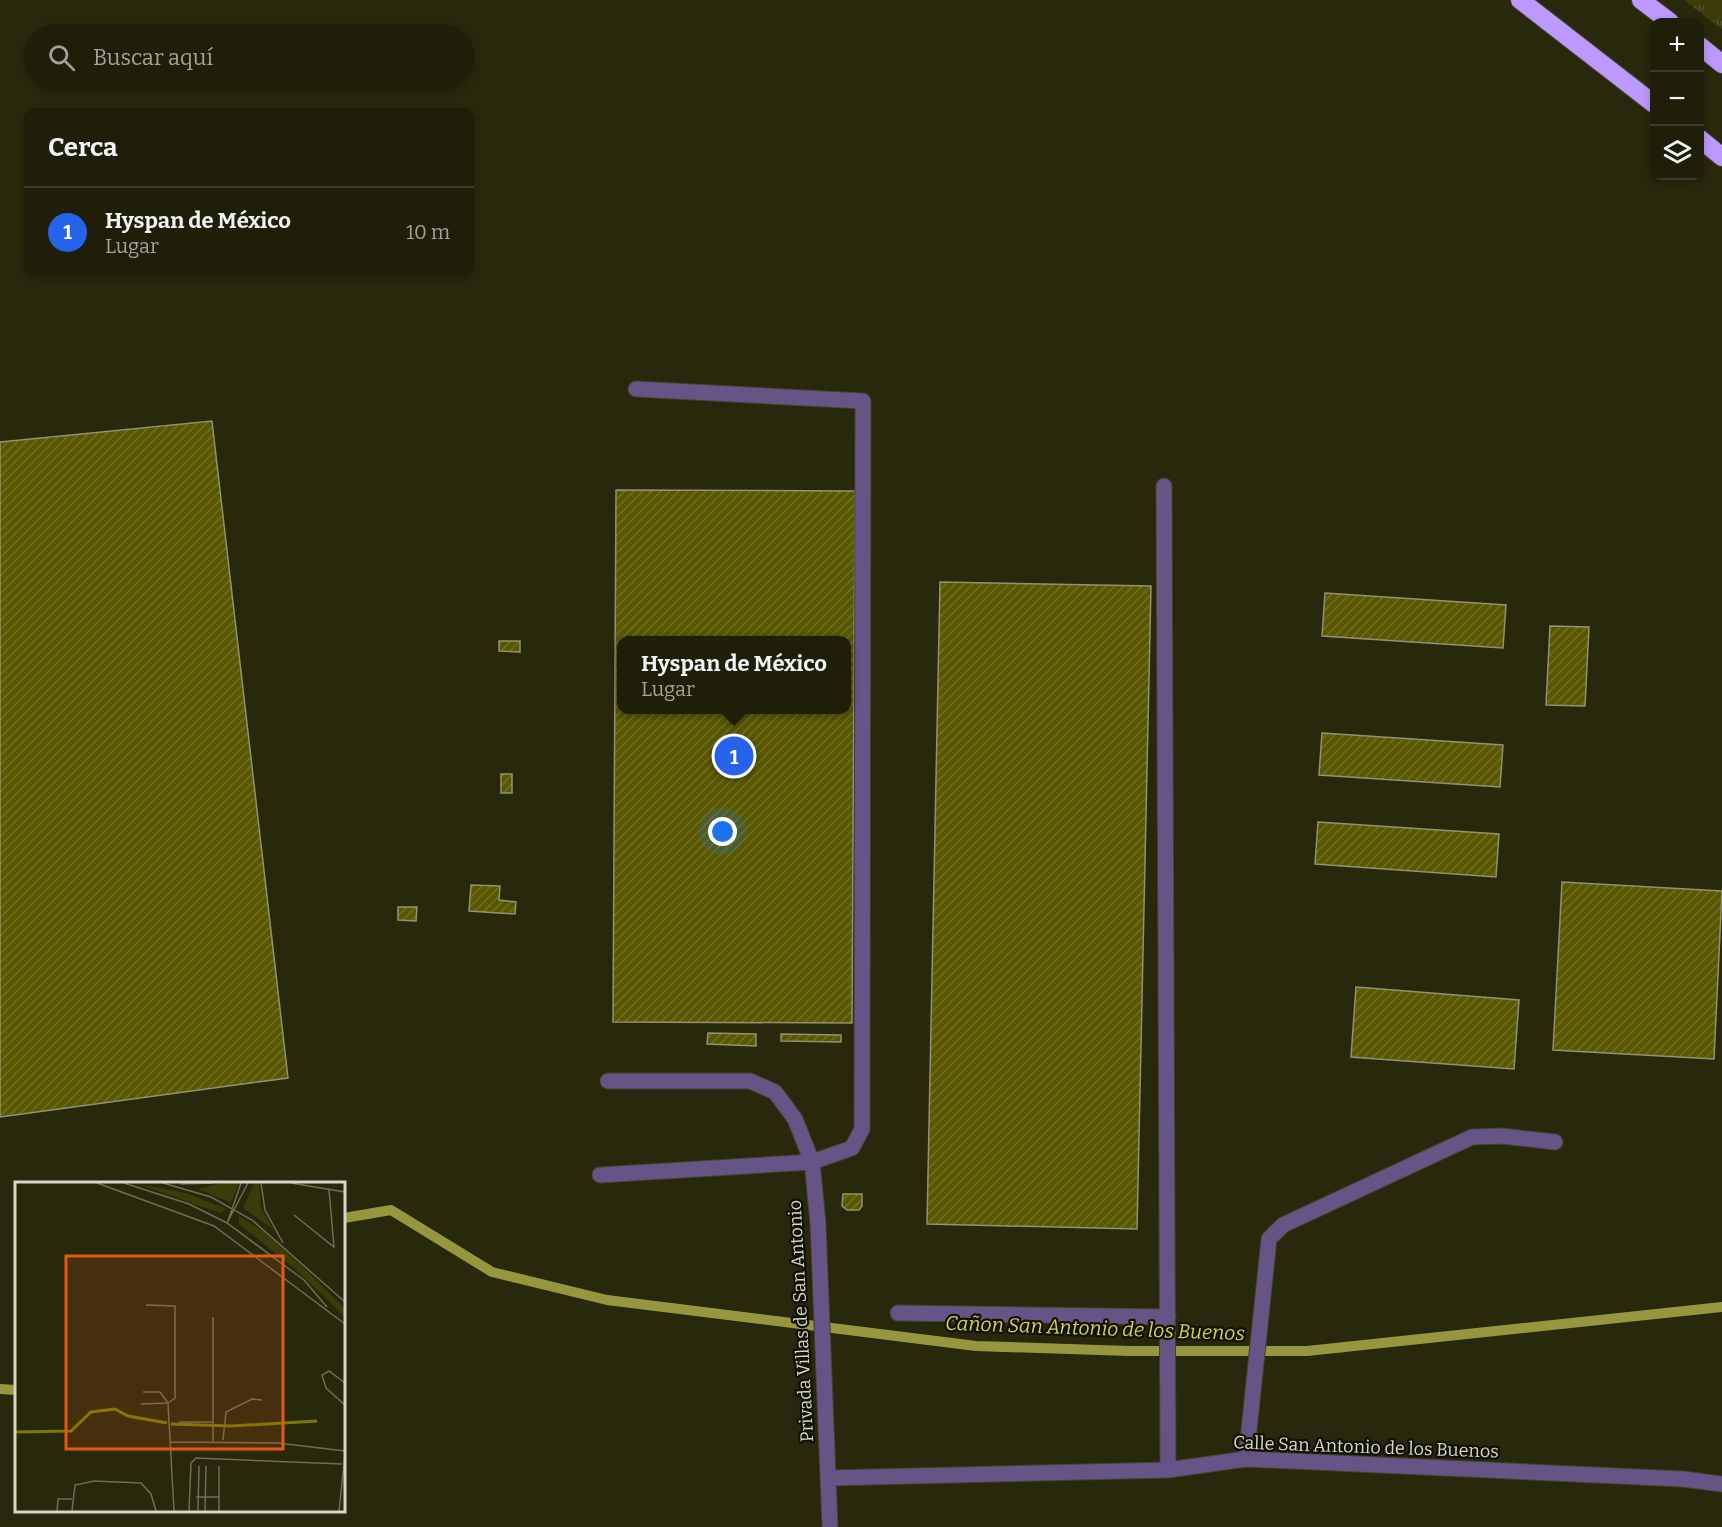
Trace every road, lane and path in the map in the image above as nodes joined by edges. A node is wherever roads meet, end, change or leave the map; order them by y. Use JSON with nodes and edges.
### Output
{"nodes":[{"id":1,"x":1520,"y":0,"type":"edge"},
{"id":2,"x":1641,"y":0,"type":"edge"},
{"id":3,"x":1665,"y":18,"type":"edge"},
{"id":4,"x":1704,"y":49,"type":"edge"},
{"id":5,"x":1722,"y":64,"type":"edge"},
{"id":6,"x":1650,"y":101,"type":"edge"},
{"id":7,"x":1704,"y":142,"type":"edge"},
{"id":8,"x":1722,"y":157,"type":"edge"},
{"id":9,"x":636,"y":389,"type":"dead end"},
{"id":10,"x":1164,"y":486,"type":"dead end"},
{"id":11,"x":608,"y":1081,"type":"dead end"},
{"id":12,"x":1555,"y":1142,"type":"dead end"},
{"id":13,"x":812,"y":1162,"type":"junction"},
{"id":14,"x":600,"y":1175,"type":"dead end"},
{"id":15,"x":898,"y":1313,"type":"dead end"},
{"id":16,"x":1168,"y":1317,"type":"junction"},
{"id":17,"x":1246,"y":1459,"type":"junction"},
{"id":18,"x":1168,"y":1470,"type":"junction"},
{"id":19,"x":828,"y":1478,"type":"junction"},
{"id":20,"x":1722,"y":1484,"type":"edge"},
{"id":21,"x":830,"y":1527,"type":"edge"}],
"edges":[{"from":1,"to":6,"type":"highway"},
{"from":2,"to":3,"type":"highway"},
{"from":4,"to":5,"type":"highway"},
{"from":7,"to":8,"type":"highway"},
{"from":9,"to":13,"type":"street"},
{"from":10,"to":16,"type":"street"},
{"from":11,"to":13,"type":"street","name":"Privada Villas de San Antonio"},
{"from":12,"to":17,"type":"street"},
{"from":13,"to":14,"type":"street"},
{"from":13,"to":19,"type":"street","name":"Privada Villas de San Antonio"},
{"from":15,"to":16,"type":"street"},
{"from":16,"to":18,"type":"street"},
{"from":17,"to":18,"type":"street","name":"Calle San Antonio de los Buenos"},
{"from":17,"to":20,"type":"street","name":"Calle San Antonio de los Buenos"},
{"from":18,"to":19,"type":"street","name":"Calle San Antonio de los Buenos"},
{"from":19,"to":21,"type":"street","name":"Privada Villas de San Antonio"}]}
